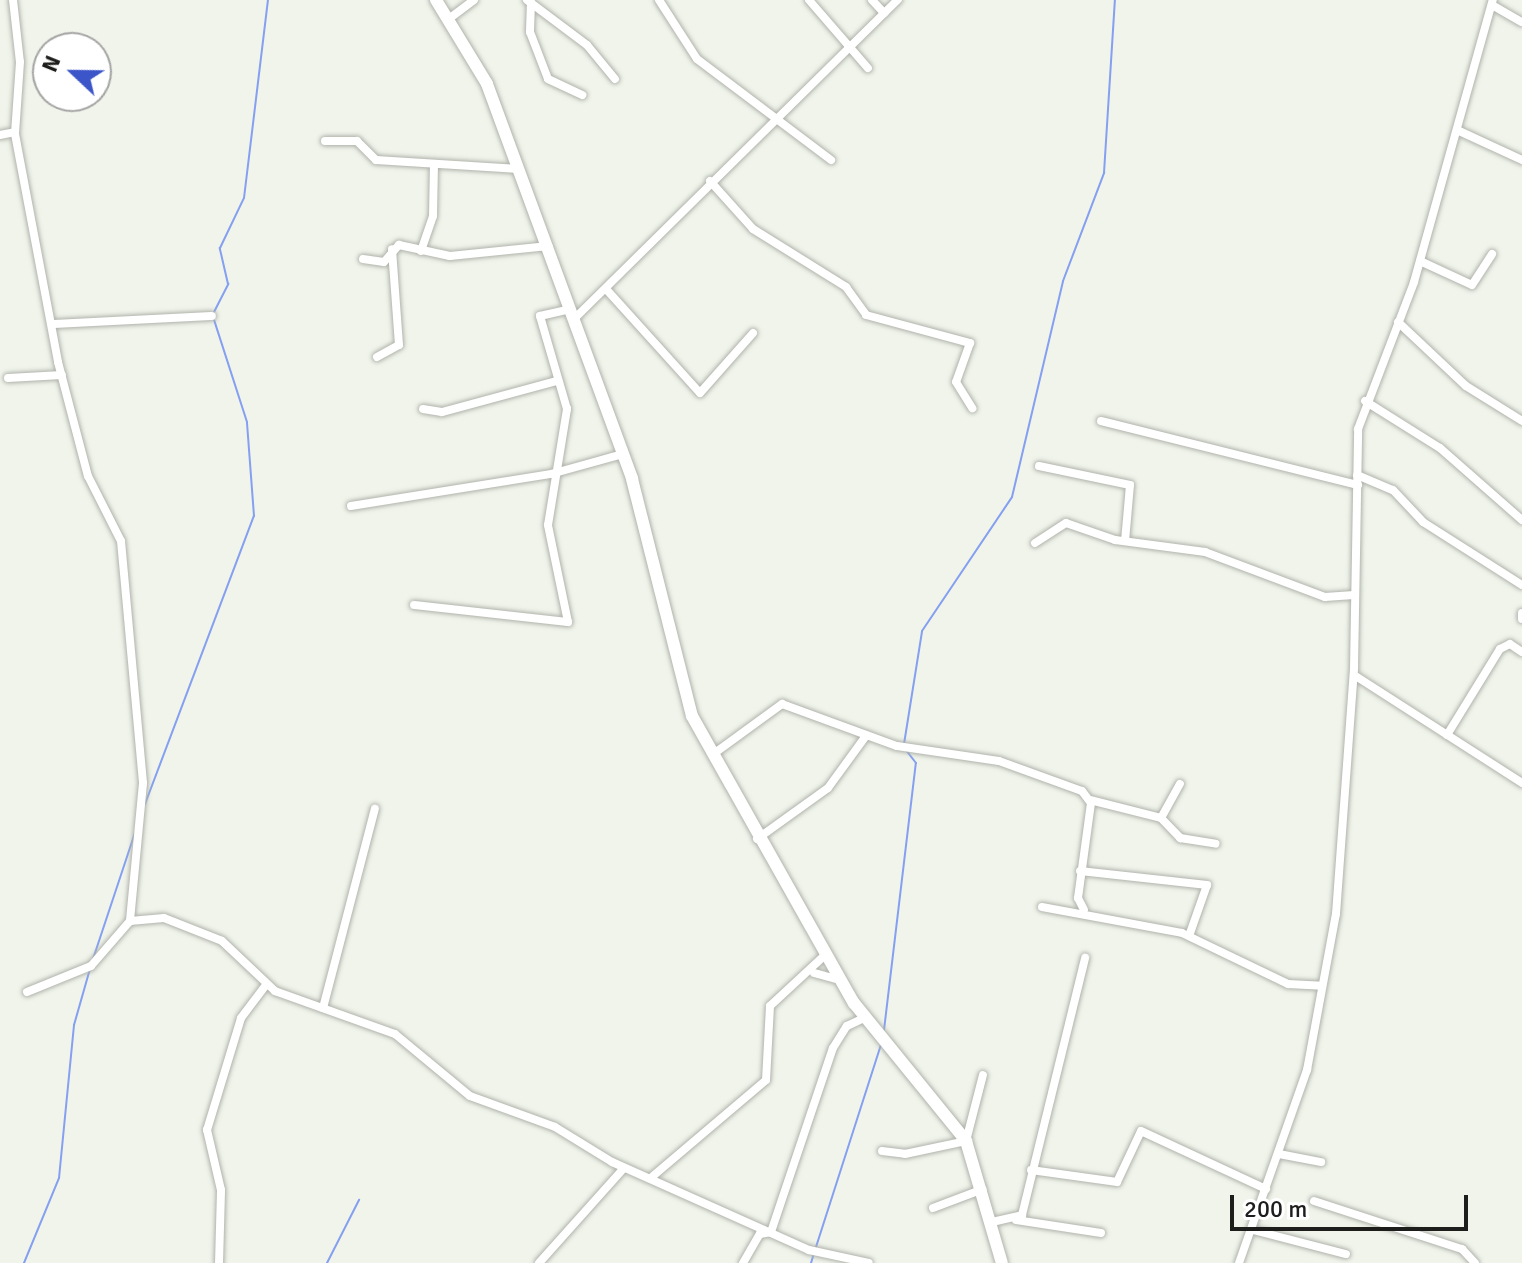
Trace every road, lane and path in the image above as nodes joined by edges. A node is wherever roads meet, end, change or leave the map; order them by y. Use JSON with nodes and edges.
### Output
{"nodes":[{"id":1,"x":13,"y":0,"type":"edge"},
{"id":2,"x":437,"y":0,"type":"edge"},
{"id":3,"x":474,"y":0,"type":"edge"},
{"id":4,"x":659,"y":0,"type":"edge"},
{"id":5,"x":809,"y":0,"type":"edge"},
{"id":6,"x":872,"y":0,"type":"edge"},
{"id":7,"x":898,"y":0,"type":"edge"},
{"id":8,"x":529,"y":1,"type":"edge"},
{"id":9,"x":1492,"y":3,"type":"edge"},
{"id":10,"x":884,"y":13,"type":"junction"},
{"id":11,"x":450,"y":18,"type":"junction"},
{"id":12,"x":1522,"y":22,"type":"edge"},
{"id":13,"x":850,"y":46,"type":"junction"},
{"id":14,"x":868,"y":68,"type":"dead end"},
{"id":15,"x":615,"y":79,"type":"dead end"},
{"id":16,"x":583,"y":95,"type":"dead end"},
{"id":17,"x":772,"y":119,"type":"junction"},
{"id":18,"x":1457,"y":130,"type":"junction"},
{"id":19,"x":15,"y":132,"type":"junction"},
{"id":20,"x":0,"y":135,"type":"edge"},
{"id":21,"x":325,"y":141,"type":"dead end"},
{"id":22,"x":831,"y":160,"type":"dead end"},
{"id":23,"x":1522,"y":160,"type":"edge"},
{"id":24,"x":434,"y":164,"type":"junction"},
{"id":25,"x":519,"y":169,"type":"junction"},
{"id":26,"x":710,"y":181,"type":"junction"},
{"id":27,"x":548,"y":246,"type":"junction"},
{"id":28,"x":391,"y":249,"type":"junction"},
{"id":29,"x":421,"y":251,"type":"junction"},
{"id":30,"x":1492,"y":254,"type":"dead end"},
{"id":31,"x":363,"y":259,"type":"dead end"},
{"id":32,"x":1420,"y":261,"type":"junction"},
{"id":33,"x":606,"y":289,"type":"junction"},
{"id":34,"x":572,"y":314,"type":"junction"},
{"id":35,"x":212,"y":316,"type":"dead end"},
{"id":36,"x":1398,"y":322,"type":"junction"},
{"id":37,"x":53,"y":324,"type":"junction"},
{"id":38,"x":753,"y":333,"type":"dead end"},
{"id":39,"x":377,"y":357,"type":"dead end"},
{"id":40,"x":62,"y":375,"type":"junction"},
{"id":41,"x":8,"y":378,"type":"dead end"},
{"id":42,"x":557,"y":381,"type":"junction"},
{"id":43,"x":1365,"y":401,"type":"junction"},
{"id":44,"x":972,"y":408,"type":"dead end"},
{"id":45,"x":423,"y":409,"type":"dead end"},
{"id":46,"x":1101,"y":421,"type":"dead end"},
{"id":47,"x":1522,"y":421,"type":"edge"},
{"id":48,"x":623,"y":454,"type":"junction"},
{"id":49,"x":1039,"y":466,"type":"dead end"},
{"id":50,"x":551,"y":474,"type":"junction"},
{"id":51,"x":1358,"y":480,"type":"junction"},
{"id":52,"x":351,"y":506,"type":"dead end"},
{"id":53,"x":1522,"y":520,"type":"edge"},
{"id":54,"x":1125,"y":541,"type":"junction"},
{"id":55,"x":1035,"y":543,"type":"dead end"},
{"id":56,"x":1522,"y":585,"type":"edge"},
{"id":57,"x":1354,"y":595,"type":"junction"},
{"id":58,"x":414,"y":605,"type":"dead end"},
{"id":59,"x":1522,"y":652,"type":"edge"},
{"id":60,"x":1354,"y":675,"type":"junction"},
{"id":61,"x":1447,"y":735,"type":"junction"},
{"id":62,"x":865,"y":737,"type":"junction"},
{"id":63,"x":711,"y":756,"type":"junction"},
{"id":64,"x":1522,"y":783,"type":"edge"},
{"id":65,"x":1180,"y":784,"type":"dead end"},
{"id":66,"x":1090,"y":800,"type":"junction"},
{"id":67,"x":375,"y":809,"type":"dead end"},
{"id":68,"x":1161,"y":818,"type":"junction"},
{"id":69,"x":757,"y":839,"type":"junction"},
{"id":70,"x":1216,"y":844,"type":"dead end"},
{"id":71,"x":1080,"y":871,"type":"junction"},
{"id":72,"x":1042,"y":907,"type":"dead end"},
{"id":73,"x":1084,"y":910,"type":"junction"},
{"id":74,"x":130,"y":921,"type":"junction"},
{"id":75,"x":1189,"y":936,"type":"junction"},
{"id":76,"x":825,"y":955,"type":"junction"},
{"id":77,"x":1085,"y":958,"type":"dead end"},
{"id":78,"x":814,"y":973,"type":"junction"},
{"id":79,"x":840,"y":980,"type":"junction"},
{"id":80,"x":265,"y":986,"type":"junction"},
{"id":81,"x":1322,"y":986,"type":"junction"},
{"id":82,"x":27,"y":992,"type":"dead end"},
{"id":83,"x":323,"y":1008,"type":"junction"},
{"id":84,"x":864,"y":1018,"type":"junction"},
{"id":85,"x":983,"y":1075,"type":"dead end"},
{"id":86,"x":966,"y":1141,"type":"junction"},
{"id":87,"x":882,"y":1151,"type":"dead end"},
{"id":88,"x":1279,"y":1154,"type":"junction"},
{"id":89,"x":1321,"y":1162,"type":"dead end"},
{"id":90,"x":625,"y":1168,"type":"junction"},
{"id":91,"x":1031,"y":1170,"type":"junction"},
{"id":92,"x":653,"y":1176,"type":"junction"},
{"id":93,"x":983,"y":1188,"type":"junction"},
{"id":94,"x":1266,"y":1189,"type":"junction"},
{"id":95,"x":1314,"y":1201,"type":"dead end"},
{"id":96,"x":933,"y":1208,"type":"dead end"},
{"id":97,"x":1016,"y":1220,"type":"junction"},
{"id":98,"x":992,"y":1222,"type":"junction"},
{"id":99,"x":1253,"y":1230,"type":"junction"},
{"id":100,"x":771,"y":1232,"type":"junction"},
{"id":101,"x":1101,"y":1233,"type":"dead end"},
{"id":102,"x":1346,"y":1254,"type":"dead end"},
{"id":103,"x":219,"y":1263,"type":"edge"},
{"id":104,"x":539,"y":1263,"type":"edge"},
{"id":105,"x":743,"y":1263,"type":"edge"},
{"id":106,"x":869,"y":1263,"type":"edge"},
{"id":107,"x":1002,"y":1263,"type":"edge"},
{"id":108,"x":1239,"y":1263,"type":"edge"},
{"id":109,"x":1475,"y":1263,"type":"edge"}],
"edges":[{"from":1,"to":19,"type":"street"},
{"from":2,"to":11,"type":"main road"},
{"from":3,"to":11,"type":"street"},
{"from":4,"to":17,"type":"street"},
{"from":5,"to":13,"type":"street"},
{"from":6,"to":10,"type":"street"},
{"from":7,"to":10,"type":"street"},
{"from":8,"to":15,"type":"street"},
{"from":8,"to":16,"type":"street"},
{"from":9,"to":12,"type":"street"},
{"from":9,"to":18,"type":"street"},
{"from":10,"to":13,"type":"street"},
{"from":11,"to":25,"type":"main road"},
{"from":13,"to":14,"type":"street"},
{"from":13,"to":17,"type":"street"},
{"from":17,"to":22,"type":"street"},
{"from":17,"to":26,"type":"street"},
{"from":18,"to":23,"type":"street"},
{"from":18,"to":32,"type":"street"},
{"from":19,"to":20,"type":"street"},
{"from":19,"to":37,"type":"street"},
{"from":21,"to":24,"type":"street"},
{"from":24,"to":25,"type":"street"},
{"from":24,"to":29,"type":"street"},
{"from":25,"to":27,"type":"main road"},
{"from":26,"to":33,"type":"street"},
{"from":26,"to":44,"type":"street"},
{"from":27,"to":29,"type":"street"},
{"from":27,"to":34,"type":"main road"},
{"from":28,"to":29,"type":"street"},
{"from":28,"to":31,"type":"street"},
{"from":28,"to":39,"type":"street"},
{"from":30,"to":32,"type":"street"},
{"from":32,"to":36,"type":"street"},
{"from":33,"to":34,"type":"street"},
{"from":33,"to":38,"type":"street"},
{"from":34,"to":42,"type":"street"},
{"from":34,"to":48,"type":"main road"},
{"from":35,"to":37,"type":"street"},
{"from":36,"to":43,"type":"street"},
{"from":36,"to":47,"type":"street"},
{"from":37,"to":40,"type":"street"},
{"from":40,"to":41,"type":"street"},
{"from":40,"to":74,"type":"street"},
{"from":42,"to":45,"type":"street"},
{"from":42,"to":50,"type":"street"},
{"from":43,"to":51,"type":"street"},
{"from":43,"to":53,"type":"street"},
{"from":46,"to":51,"type":"street"},
{"from":48,"to":50,"type":"street"},
{"from":48,"to":63,"type":"main road"},
{"from":49,"to":54,"type":"street"},
{"from":50,"to":52,"type":"street"},
{"from":50,"to":58,"type":"street"},
{"from":51,"to":56,"type":"street"},
{"from":51,"to":57,"type":"street"},
{"from":54,"to":55,"type":"street"},
{"from":54,"to":57,"type":"street"},
{"from":57,"to":60,"type":"street"},
{"from":59,"to":61,"type":"street"},
{"from":60,"to":61,"type":"street"},
{"from":60,"to":81,"type":"street"},
{"from":61,"to":64,"type":"street"},
{"from":62,"to":63,"type":"street"},
{"from":62,"to":66,"type":"street"},
{"from":62,"to":69,"type":"street"},
{"from":63,"to":69,"type":"main road"},
{"from":65,"to":68,"type":"street"},
{"from":66,"to":68,"type":"street"},
{"from":66,"to":71,"type":"street"},
{"from":67,"to":83,"type":"street"},
{"from":68,"to":70,"type":"street"},
{"from":69,"to":76,"type":"main road"},
{"from":71,"to":73,"type":"street"},
{"from":71,"to":75,"type":"street"},
{"from":72,"to":73,"type":"street"},
{"from":73,"to":75,"type":"street"},
{"from":74,"to":80,"type":"street"},
{"from":74,"to":82,"type":"street"},
{"from":75,"to":81,"type":"street"},
{"from":76,"to":78,"type":"street"},
{"from":76,"to":79,"type":"main road"},
{"from":77,"to":91,"type":"street"},
{"from":78,"to":79,"type":"street"},
{"from":78,"to":92,"type":"street"},
{"from":79,"to":84,"type":"main road"},
{"from":80,"to":83,"type":"street"},
{"from":80,"to":103,"type":"street"},
{"from":81,"to":88,"type":"street"},
{"from":83,"to":90,"type":"street"},
{"from":84,"to":86,"type":"main road"},
{"from":84,"to":100,"type":"street"},
{"from":85,"to":86,"type":"street"},
{"from":86,"to":87,"type":"street"},
{"from":86,"to":93,"type":"main road"},
{"from":88,"to":89,"type":"street"},
{"from":88,"to":94,"type":"street"},
{"from":90,"to":92,"type":"street"},
{"from":90,"to":104,"type":"street"},
{"from":91,"to":94,"type":"street"},
{"from":91,"to":97,"type":"street"},
{"from":92,"to":100,"type":"street"},
{"from":93,"to":96,"type":"street"},
{"from":93,"to":98,"type":"main road"},
{"from":94,"to":99,"type":"street"},
{"from":95,"to":109,"type":"street"},
{"from":97,"to":98,"type":"street"},
{"from":97,"to":101,"type":"street"},
{"from":98,"to":107,"type":"main road"},
{"from":99,"to":102,"type":"street"},
{"from":99,"to":108,"type":"street"},
{"from":100,"to":105,"type":"street"},
{"from":100,"to":106,"type":"street"}]}
